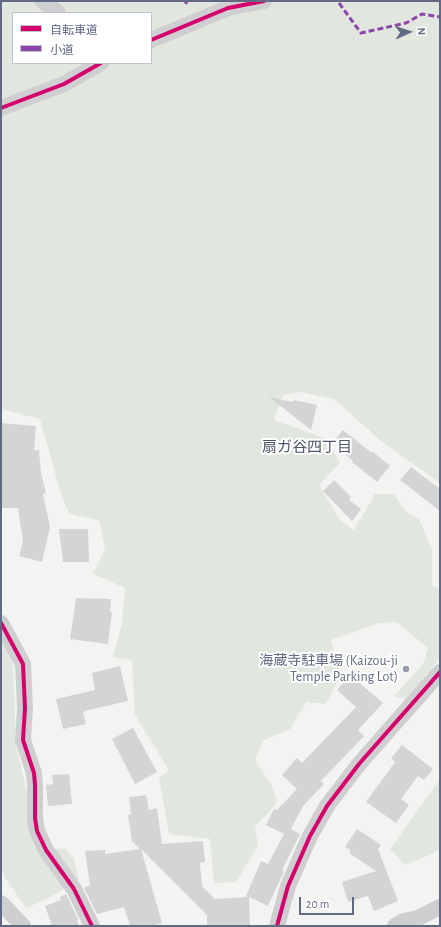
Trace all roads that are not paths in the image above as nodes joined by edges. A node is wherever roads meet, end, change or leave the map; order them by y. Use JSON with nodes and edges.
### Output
{"nodes":[{"id":1,"x":43,"y":1,"type":"edge"},
{"id":2,"x":264,"y":1,"type":"edge"},
{"id":3,"x":57,"y":12,"type":"edge"},
{"id":4,"x":152,"y":40,"type":"edge"},
{"id":5,"x":99,"y":64,"type":"edge"},
{"id":6,"x":1,"y":108,"type":"edge"},
{"id":7,"x":1,"y":622,"type":"edge"},
{"id":8,"x":440,"y":672,"type":"edge"},
{"id":9,"x":1,"y":903,"type":"edge"},
{"id":10,"x":440,"y":907,"type":"edge"},
{"id":11,"x":23,"y":926,"type":"edge"},
{"id":12,"x":92,"y":926,"type":"edge"},
{"id":13,"x":276,"y":926,"type":"edge"},
{"id":14,"x":395,"y":926,"type":"edge"}],
"edges":[{"from":1,"to":3,"type":"street"},
{"from":2,"to":4,"type":"street"},
{"from":5,"to":6,"type":"street"},
{"from":7,"to":12,"type":"street"},
{"from":8,"to":13,"type":"street"},
{"from":9,"to":11,"type":"street"},
{"from":10,"to":14,"type":"street"}]}
